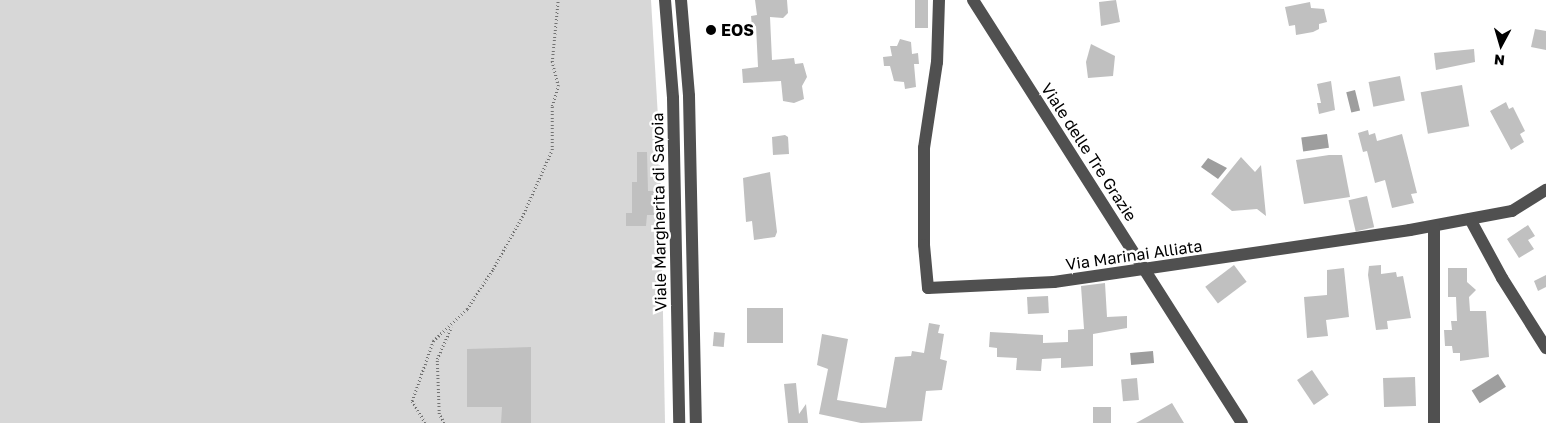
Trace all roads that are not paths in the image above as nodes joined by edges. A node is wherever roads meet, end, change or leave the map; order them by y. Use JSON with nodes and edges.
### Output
{"nodes":[{"id":1,"x":665,"y":0,"type":"edge"},
{"id":2,"x":681,"y":0,"type":"edge"},
{"id":3,"x":939,"y":0,"type":"edge"},
{"id":4,"x":973,"y":0,"type":"edge"},
{"id":5,"x":1546,"y":190,"type":"edge"},
{"id":6,"x":1470,"y":219,"type":"junction"},
{"id":7,"x":1434,"y":226,"type":"junction"},
{"id":8,"x":1146,"y":271,"type":"junction"},
{"id":9,"x":1546,"y":348,"type":"edge"},
{"id":10,"x":679,"y":423,"type":"edge"},
{"id":11,"x":696,"y":423,"type":"edge"},
{"id":12,"x":1242,"y":423,"type":"edge"},
{"id":13,"x":1434,"y":423,"type":"edge"}],
"edges":[{"from":1,"to":10,"type":"street","name":"Viale Margherita di Savoia"},
{"from":2,"to":11,"type":"street","name":"Viale Margherita di Savoia"},
{"from":3,"to":8,"type":"street","name":"Via Marinai Alliata"},
{"from":4,"to":8,"type":"street","name":"Viale delle Tre Grazie"},
{"from":5,"to":6,"type":"street","name":"Via Marinai Alliata"},
{"from":6,"to":7,"type":"street","name":"Via Marinai Alliata"},
{"from":6,"to":9,"type":"street"},
{"from":7,"to":8,"type":"street","name":"Via Marinai Alliata"},
{"from":7,"to":13,"type":"street"},
{"from":8,"to":12,"type":"street","name":"Viale delle Tre Grazie"}]}
